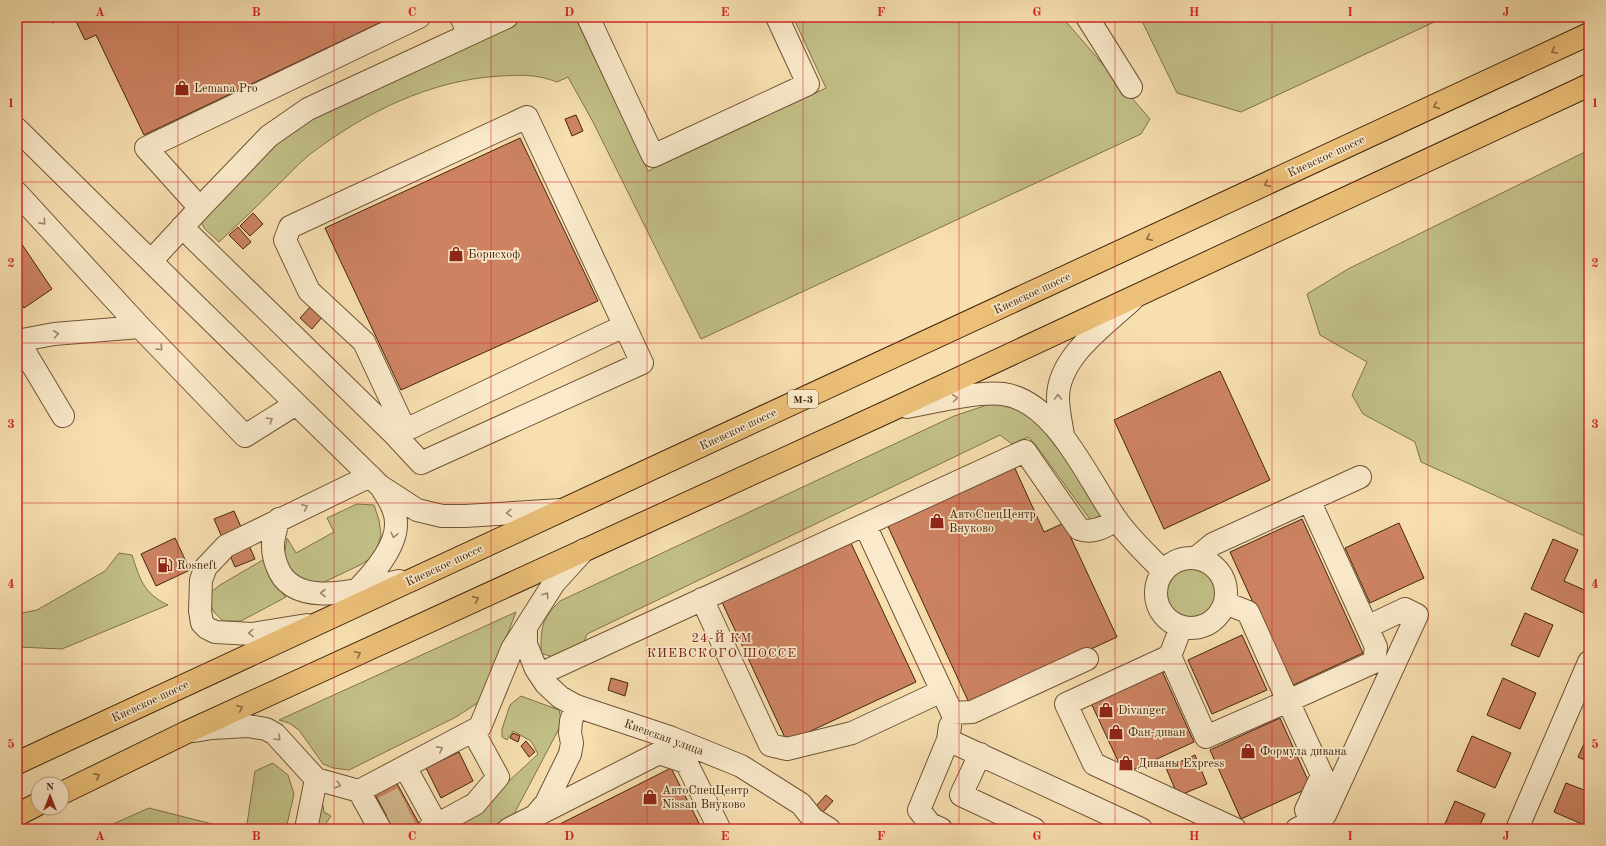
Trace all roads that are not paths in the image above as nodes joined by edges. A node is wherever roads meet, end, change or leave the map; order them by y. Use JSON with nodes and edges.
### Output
{"nodes":[{"id":1,"x":419,"y":17,"type":"edge"},
{"id":2,"x":507,"y":17,"type":"edge"},
{"id":3,"x":588,"y":17,"type":"edge"},
{"id":4,"x":777,"y":17,"type":"edge"},
{"id":5,"x":1087,"y":17,"type":"edge"},
{"id":6,"x":465,"y":26,"type":"edge"},
{"id":7,"x":1589,"y":34,"type":"edge"},
{"id":8,"x":1589,"y":85,"type":"edge"},
{"id":9,"x":1131,"y":87,"type":"dead end"},
{"id":10,"x":17,"y":129,"type":"edge"},
{"id":11,"x":17,"y":193,"type":"edge"},
{"id":12,"x":200,"y":208,"type":"junction"},
{"id":13,"x":182,"y":227,"type":"junction"},
{"id":14,"x":151,"y":261,"type":"junction"},
{"id":15,"x":1137,"y":296,"type":"junction"},
{"id":16,"x":624,"y":326,"type":"junction"},
{"id":17,"x":140,"y":327,"type":"junction"},
{"id":18,"x":17,"y":340,"type":"edge"},
{"id":19,"x":296,"y":404,"type":"junction"},
{"id":20,"x":889,"y":411,"type":"junction"},
{"id":21,"x":63,"y":416,"type":"dead end"},
{"id":22,"x":400,"y":432,"type":"junction"},
{"id":23,"x":1063,"y":435,"type":"junction"},
{"id":24,"x":1360,"y":476,"type":"dead end"},
{"id":25,"x":375,"y":481,"type":"junction"},
{"id":26,"x":1309,"y":500,"type":"junction"},
{"id":27,"x":562,"y":510,"type":"junction"},
{"id":28,"x":279,"y":519,"type":"junction"},
{"id":29,"x":1117,"y":520,"type":"junction"},
{"id":30,"x":865,"y":524,"type":"junction"},
{"id":31,"x":584,"y":550,"type":"junction"},
{"id":32,"x":1196,"y":558,"type":"junction"},
{"id":33,"x":1163,"y":571,"type":"junction"},
{"id":34,"x":416,"y":578,"type":"junction"},
{"id":35,"x":357,"y":590,"type":"junction"},
{"id":36,"x":702,"y":599,"type":"junction"},
{"id":37,"x":1225,"y":603,"type":"junction"},
{"id":38,"x":323,"y":621,"type":"junction"},
{"id":39,"x":1181,"y":626,"type":"junction"},
{"id":40,"x":1367,"y":626,"type":"junction"},
{"id":41,"x":526,"y":629,"type":"junction"},
{"id":42,"x":1170,"y":656,"type":"junction"},
{"id":43,"x":1087,"y":659,"type":"dead end"},
{"id":44,"x":1589,"y":662,"type":"edge"},
{"id":45,"x":540,"y":674,"type":"junction"},
{"id":46,"x":942,"y":692,"type":"junction"},
{"id":47,"x":1288,"y":701,"type":"junction"},
{"id":48,"x":576,"y":706,"type":"junction"},
{"id":49,"x":952,"y":713,"type":"junction"},
{"id":50,"x":473,"y":731,"type":"junction"},
{"id":51,"x":187,"y":732,"type":"junction"},
{"id":52,"x":948,"y":740,"type":"junction"},
{"id":53,"x":980,"y":754,"type":"junction"},
{"id":54,"x":17,"y":763,"type":"edge"},
{"id":55,"x":316,"y":779,"type":"junction"},
{"id":56,"x":70,"y":789,"type":"edge"},
{"id":57,"x":415,"y":798,"type":"edge"},
{"id":58,"x":30,"y":808,"type":"edge"},
{"id":59,"x":376,"y":811,"type":"edge"},
{"id":60,"x":17,"y":815,"type":"edge"},
{"id":61,"x":535,"y":816,"type":"junction"},
{"id":62,"x":1304,"y":825,"type":"edge"},
{"id":63,"x":814,"y":826,"type":"edge"},
{"id":64,"x":306,"y":829,"type":"edge"},
{"id":65,"x":508,"y":829,"type":"edge"},
{"id":66,"x":717,"y":829,"type":"edge"},
{"id":67,"x":941,"y":829,"type":"edge"},
{"id":68,"x":1034,"y":829,"type":"edge"},
{"id":69,"x":1142,"y":829,"type":"edge"},
{"id":70,"x":1235,"y":829,"type":"edge"},
{"id":71,"x":1517,"y":829,"type":"edge"}],
"edges":[{"from":1,"to":12,"type":"street"},
{"from":2,"to":6,"type":"street"},
{"from":3,"to":4,"type":"street"},
{"from":5,"to":9,"type":"street"},
{"from":6,"to":12,"type":"street"},
{"from":7,"to":27,"type":"highway","name":"Киевское шоссе","number":"М-3","one_way":true},
{"from":8,"to":15,"type":"highway"},
{"from":10,"to":14,"type":"street"},
{"from":11,"to":17,"type":"street","one_way":true},
{"from":12,"to":13,"type":"street"},
{"from":13,"to":14,"type":"street"},
{"from":13,"to":22,"type":"street"},
{"from":14,"to":19,"type":"street"},
{"from":15,"to":20,"type":"highway"},
{"from":23,"to":15,"type":"street","one_way":true},
{"from":16,"to":22,"type":"street"},
{"from":16,"to":22,"type":"street"},
{"from":16,"to":22,"type":"street"},
{"from":18,"to":17,"type":"street","one_way":true},
{"from":17,"to":19,"type":"street","one_way":true},
{"from":18,"to":21,"type":"street"},
{"from":19,"to":25,"type":"street"},
{"from":20,"to":23,"type":"street","one_way":true},
{"from":20,"to":31,"type":"highway"},
{"from":23,"to":29,"type":"street"},
{"from":24,"to":26,"type":"street"},
{"from":27,"to":25,"type":"street","one_way":true},
{"from":28,"to":25,"type":"street","one_way":true},
{"from":25,"to":35,"type":"street","one_way":true},
{"from":26,"to":32,"type":"street"},
{"from":26,"to":40,"type":"street"},
{"from":27,"to":34,"type":"highway","name":"Киевское шоссе","number":"М-3"},
{"from":35,"to":28,"type":"street","one_way":true},
{"from":38,"to":28,"type":"street","one_way":true},
{"from":29,"to":30,"type":"street"},
{"from":29,"to":33,"type":"street"},
{"from":30,"to":36,"type":"street"},
{"from":30,"to":46,"type":"street"},
{"from":41,"to":31,"type":"street","one_way":true},
{"from":51,"to":31,"type":"highway","one_way":true},
{"from":32,"to":33,"type":"street"},
{"from":32,"to":37,"type":"street"},
{"from":33,"to":39,"type":"street"},
{"from":34,"to":35,"type":"street"},
{"from":34,"to":38,"type":"highway","name":"Киевское шоссе","number":"М-3"},
{"from":35,"to":38,"type":"street"},
{"from":36,"to":45,"type":"street"},
{"from":36,"to":46,"type":"street"},
{"from":37,"to":39,"type":"street"},
{"from":37,"to":47,"type":"street"},
{"from":38,"to":54,"type":"highway","name":"Киевское шоссе","number":"М-3"},
{"from":39,"to":42,"type":"street"},
{"from":40,"to":47,"type":"street"},
{"from":40,"to":62,"type":"street"},
{"from":41,"to":45,"type":"street","name":"Киевская улица"},
{"from":41,"to":50,"type":"street"},
{"from":42,"to":47,"type":"street"},
{"from":42,"to":70,"type":"street"},
{"from":43,"to":49,"type":"street"},
{"from":44,"to":71,"type":"street"},
{"from":45,"to":48,"type":"street","name":"Киевская улица"},
{"from":46,"to":49,"type":"street"},
{"from":47,"to":62,"type":"street"},
{"from":48,"to":61,"type":"street"},
{"from":48,"to":63,"type":"street","name":"Киевская улица"},
{"from":49,"to":52,"type":"street"},
{"from":57,"to":50,"type":"street","one_way":true},
{"from":50,"to":57,"type":"street"},
{"from":51,"to":55,"type":"street","one_way":true},
{"from":56,"to":51,"type":"highway","one_way":true},
{"from":52,"to":53,"type":"street"},
{"from":52,"to":67,"type":"street"},
{"from":53,"to":68,"type":"street"},
{"from":53,"to":69,"type":"street"},
{"from":55,"to":59,"type":"street","one_way":true},
{"from":55,"to":64,"type":"street"},
{"from":57,"to":59,"type":"street"},
{"from":58,"to":60,"type":"highway"},
{"from":61,"to":65,"type":"street"},
{"from":61,"to":66,"type":"street"}]}
